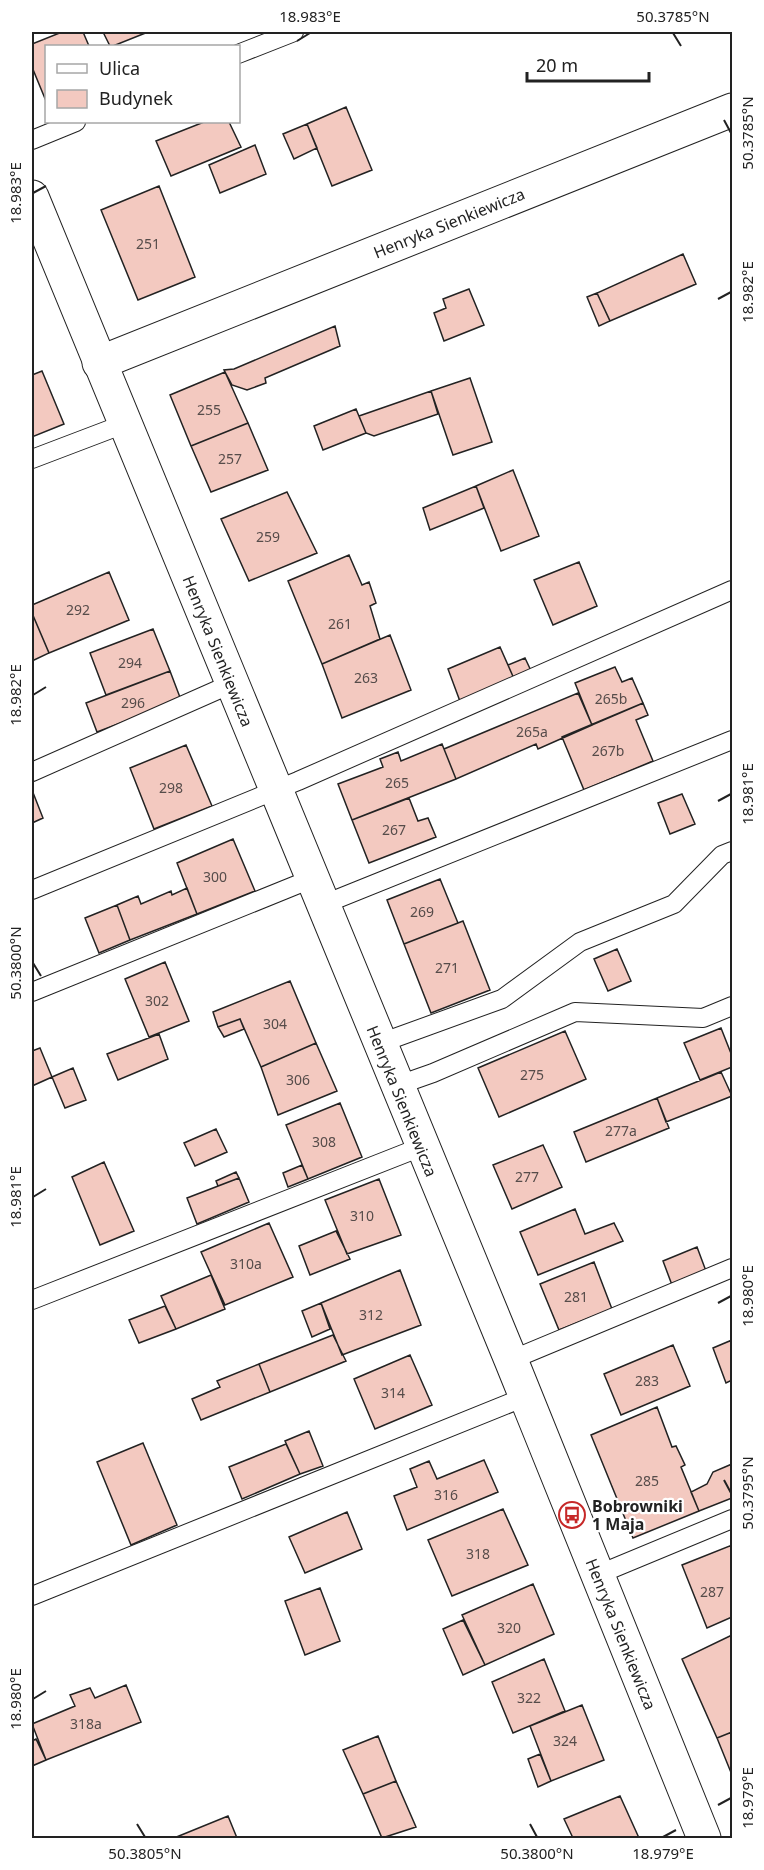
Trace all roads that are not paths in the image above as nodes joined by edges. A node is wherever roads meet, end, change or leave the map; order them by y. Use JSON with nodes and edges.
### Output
{"nodes":[{"id":1,"x":294,"y":32,"type":"edge"},
{"id":2,"x":240,"y":53,"type":"edge"},
{"id":3,"x":732,"y":110,"type":"edge"},
{"id":4,"x":74,"y":123,"type":"edge"},
{"id":5,"x":32,"y":140,"type":"edge"},
{"id":6,"x":32,"y":197,"type":"edge"},
{"id":7,"x":99,"y":363,"type":"junction"},
{"id":8,"x":124,"y":424,"type":"junction"},
{"id":9,"x":32,"y":459,"type":"edge"},
{"id":10,"x":732,"y":590,"type":"edge"},
{"id":11,"x":231,"y":684,"type":"junction"},
{"id":12,"x":732,"y":740,"type":"edge"},
{"id":13,"x":32,"y":772,"type":"edge"},
{"id":14,"x":275,"y":791,"type":"junction"},
{"id":15,"x":732,"y":851,"type":"edge"},
{"id":16,"x":32,"y":890,"type":"edge"},
{"id":17,"x":316,"y":892,"type":"junction"},
{"id":18,"x":32,"y":992,"type":"edge"},
{"id":19,"x":732,"y":1006,"type":"edge"},
{"id":20,"x":378,"y":1044,"type":"junction"},
{"id":21,"x":396,"y":1086,"type":"junction"},
{"id":22,"x":421,"y":1148,"type":"junction"},
{"id":23,"x":732,"y":1268,"type":"edge"},
{"id":24,"x":32,"y":1300,"type":"edge"},
{"id":25,"x":511,"y":1360,"type":"junction"},
{"id":26,"x":525,"y":1397,"type":"junction"},
{"id":27,"x":732,"y":1519,"type":"edge"},
{"id":28,"x":597,"y":1575,"type":"junction"},
{"id":29,"x":32,"y":1596,"type":"edge"},
{"id":30,"x":704,"y":1839,"type":"edge"}],
"edges":[{"from":1,"to":2,"type":"lane"},
{"from":3,"to":7,"type":"street","name":"Henryka Sienkiewicza"},
{"from":4,"to":5,"type":"lane"},
{"from":6,"to":7,"type":"street","name":"Henryka Sienkiewicza"},
{"from":7,"to":8,"type":"street","name":"Henryka Sienkiewicza"},
{"from":8,"to":9,"type":"lane"},
{"from":8,"to":11,"type":"street","name":"Henryka Sienkiewicza"},
{"from":10,"to":14,"type":"lane"},
{"from":11,"to":13,"type":"lane"},
{"from":11,"to":14,"type":"street","name":"Henryka Sienkiewicza"},
{"from":12,"to":17,"type":"lane"},
{"from":14,"to":16,"type":"lane"},
{"from":14,"to":17,"type":"street","name":"Henryka Sienkiewicza"},
{"from":15,"to":20,"type":"lane"},
{"from":17,"to":18,"type":"lane"},
{"from":17,"to":20,"type":"street","name":"Henryka Sienkiewicza"},
{"from":19,"to":21,"type":"lane"},
{"from":20,"to":21,"type":"street","name":"Henryka Sienkiewicza"},
{"from":21,"to":22,"type":"street","name":"Henryka Sienkiewicza"},
{"from":22,"to":24,"type":"lane"},
{"from":22,"to":25,"type":"street","name":"Henryka Sienkiewicza"},
{"from":23,"to":25,"type":"lane"},
{"from":25,"to":26,"type":"street","name":"Henryka Sienkiewicza"},
{"from":26,"to":28,"type":"street","name":"Henryka Sienkiewicza"},
{"from":26,"to":29,"type":"lane"},
{"from":27,"to":28,"type":"lane"},
{"from":28,"to":30,"type":"street","name":"Henryka Sienkiewicza"}]}
